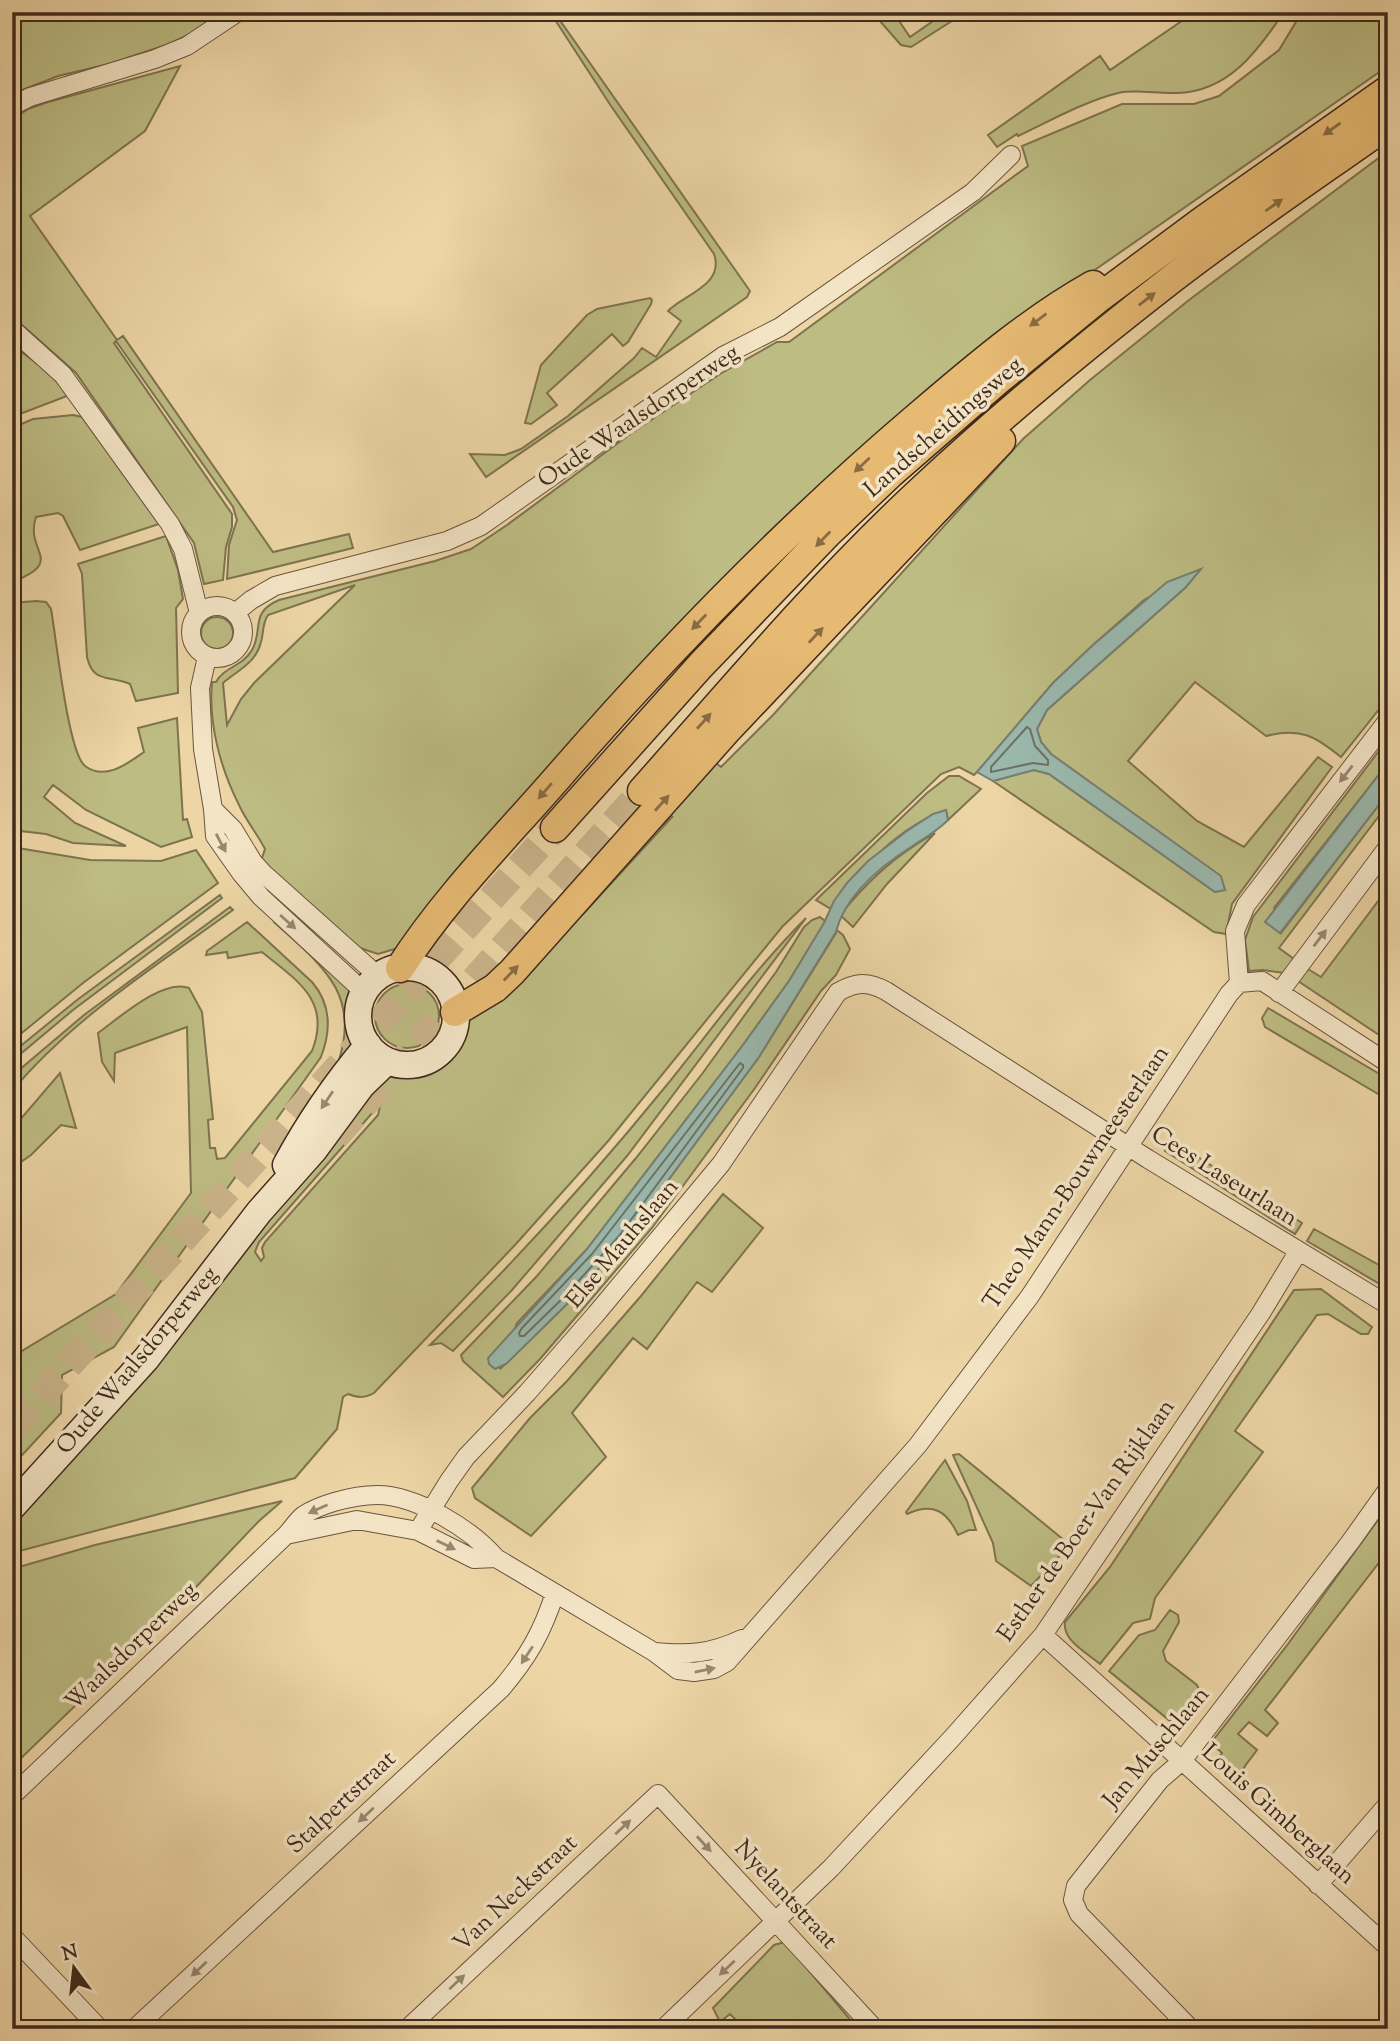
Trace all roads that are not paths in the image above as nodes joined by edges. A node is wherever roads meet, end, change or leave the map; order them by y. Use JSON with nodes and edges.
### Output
{"nodes":[{"id":1,"x":238,"y":12,"type":"edge"},
{"id":2,"x":1388,"y":90,"type":"edge"},
{"id":3,"x":12,"y":106,"type":"edge"},
{"id":4,"x":1388,"y":124,"type":"edge"},
{"id":5,"x":1011,"y":155,"type":"dead end"},
{"id":6,"x":1201,"y":222,"type":"junction"},
{"id":7,"x":12,"y":329,"type":"edge"},
{"id":8,"x":1093,"y":341,"type":"junction"},
{"id":9,"x":906,"y":461,"type":"junction"},
{"id":10,"x":870,"y":541,"type":"junction"},
{"id":11,"x":199,"y":613,"type":"junction"},
{"id":12,"x":235,"y":613,"type":"junction"},
{"id":13,"x":207,"y":657,"type":"junction"},
{"id":14,"x":1388,"y":720,"type":"edge"},
{"id":15,"x":642,"y":791,"type":"tunnel mouth"},
{"id":16,"x":555,"y":828,"type":"tunnel mouth"},
{"id":17,"x":1388,"y":847,"type":"edge"},
{"id":18,"x":381,"y":979,"type":"junction"},
{"id":19,"x":856,"y":983,"type":"joint"},
{"id":20,"x":1239,"y":983,"type":"junction"},
{"id":21,"x":1279,"y":993,"type":"junction"},
{"id":22,"x":455,"y":1012,"type":"junction"},
{"id":23,"x":377,"y":1053,"type":"junction"},
{"id":24,"x":1388,"y":1063,"type":"edge"},
{"id":25,"x":1129,"y":1146,"type":"junction"},
{"id":26,"x":1298,"y":1252,"type":"junction"},
{"id":27,"x":1388,"y":1305,"type":"edge"},
{"id":28,"x":1388,"y":1489,"type":"edge"},
{"id":29,"x":350,"y":1498,"type":"junction"},
{"id":30,"x":12,"y":1507,"type":"edge"},
{"id":31,"x":431,"y":1510,"type":"junction"},
{"id":32,"x":357,"y":1520,"type":"junction"},
{"id":33,"x":418,"y":1531,"type":"junction"},
{"id":34,"x":286,"y":1535,"type":"junction"},
{"id":35,"x":496,"y":1558,"type":"junction"},
{"id":36,"x":555,"y":1593,"type":"junction"},
{"id":37,"x":1043,"y":1635,"type":"junction"},
{"id":38,"x":1182,"y":1761,"type":"junction"},
{"id":39,"x":658,"y":1794,"type":"joint"},
{"id":40,"x":12,"y":1796,"type":"edge"},
{"id":41,"x":1388,"y":1804,"type":"edge"},
{"id":42,"x":1318,"y":1885,"type":"junction"},
{"id":43,"x":776,"y":1922,"type":"junction"},
{"id":44,"x":12,"y":1936,"type":"edge"},
{"id":45,"x":1388,"y":1947,"type":"edge"},
{"id":46,"x":100,"y":2029,"type":"edge"},
{"id":47,"x":134,"y":2029,"type":"edge"},
{"id":48,"x":407,"y":2029,"type":"edge"},
{"id":49,"x":663,"y":2029,"type":"edge"},
{"id":50,"x":875,"y":2029,"type":"edge"},
{"id":51,"x":1191,"y":2029,"type":"edge"}],
"edges":[{"from":1,"to":3,"type":"street"},
{"from":2,"to":6,"type":"main road","name":"Landscheidingsweg","one_way":true},
{"from":8,"to":4,"type":"main road","name":"Landscheidingsweg","one_way":true},
{"from":5,"to":12,"type":"street","name":"Oude Waalsdorperweg"},
{"from":6,"to":9,"type":"main road","name":"Landscheidingsweg"},
{"from":6,"to":18,"type":"main road","one_way":true},
{"from":7,"to":11,"type":"street"},
{"from":8,"to":10,"type":"main road","name":"Landscheidingsweg"},
{"from":22,"to":8,"type":"main road","one_way":true},
{"from":9,"to":10,"type":"main road"},
{"from":9,"to":16,"type":"main road","name":"Landscheidingsweg","one_way":true},
{"from":15,"to":10,"type":"main road","name":"Landscheidingsweg","one_way":true},
{"from":11,"to":12,"type":"street"},
{"from":11,"to":13,"type":"street"},
{"from":12,"to":13,"type":"street"},
{"from":13,"to":18,"type":"street"},
{"from":14,"to":20,"type":"street","one_way":true},
{"from":21,"to":17,"type":"street","one_way":true},
{"from":18,"to":22,"type":"main road"},
{"from":18,"to":23,"type":"main road"},
{"from":19,"to":25,"type":"street","name":"Cees Laseurlaan"},
{"from":19,"to":31,"type":"street","name":"Else Mauhslaan"},
{"from":20,"to":21,"type":"street"},
{"from":20,"to":25,"type":"street","name":"Theo Mann-Bouwmeesterlaan"},
{"from":21,"to":24,"type":"street"},
{"from":22,"to":23,"type":"main road"},
{"from":23,"to":30,"type":"main road","name":"Oude Waalsdorperweg"},
{"from":25,"to":26,"type":"street","name":"Cees Laseurlaan"},
{"from":25,"to":36,"type":"street","name":"Theo Mann-Bouwmeesterlaan"},
{"from":26,"to":27,"type":"street","name":"Cees Laseurlaan"},
{"from":26,"to":37,"type":"street","name":"Esther de Boer-Van Rijklaan"},
{"from":28,"to":38,"type":"street","name":"Jan Muschlaan"},
{"from":29,"to":31,"type":"street","name":"Waalsdorperweg"},
{"from":29,"to":32,"type":"street"},
{"from":29,"to":34,"type":"street","name":"Waalsdorperweg","one_way":true},
{"from":31,"to":33,"type":"street","name":"Else Mauhslaan"},
{"from":31,"to":35,"type":"street","name":"Waalsdorperweg"},
{"from":32,"to":33,"type":"street","name":"Waalsdorperweg"},
{"from":32,"to":34,"type":"street","name":"Waalsdorperweg"},
{"from":33,"to":35,"type":"street","name":"Waalsdorperweg","one_way":true},
{"from":34,"to":40,"type":"street","name":"Waalsdorperweg"},
{"from":35,"to":36,"type":"street","name":"Waalsdorperweg"},
{"from":36,"to":47,"type":"street","name":"Stalpertstraat","one_way":true},
{"from":37,"to":38,"type":"street","name":"Louis Gimberglaan"},
{"from":37,"to":43,"type":"street","name":"Esther de Boer-Van Rijklaan"},
{"from":38,"to":42,"type":"street","name":"Louis Gimberglaan"},
{"from":38,"to":51,"type":"street","name":"Jan Muschlaan"},
{"from":39,"to":43,"type":"street","name":"Nyelantstraat","one_way":true},
{"from":48,"to":39,"type":"street","name":"Van Neckstraat","one_way":true},
{"from":41,"to":42,"type":"street"},
{"from":42,"to":45,"type":"street","name":"Louis Gimberglaan"},
{"from":43,"to":49,"type":"street","name":"Esther de Boer-Van Rijklaan","one_way":true},
{"from":43,"to":50,"type":"street","name":"Nyelantstraat"},
{"from":44,"to":46,"type":"street"}]}
